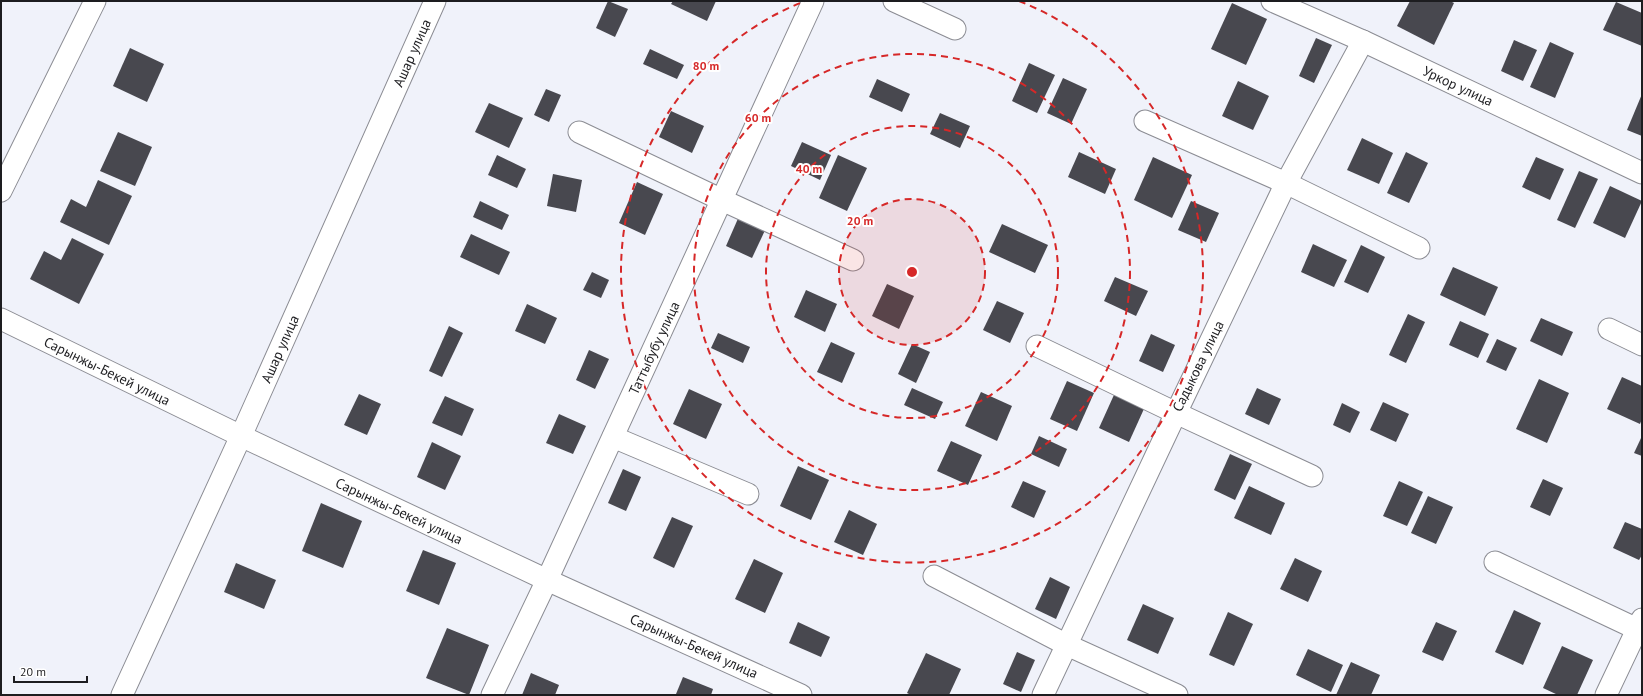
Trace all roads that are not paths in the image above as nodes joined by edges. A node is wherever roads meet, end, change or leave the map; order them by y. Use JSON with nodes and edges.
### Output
{"nodes":[{"id":1,"x":95,"y":1,"type":"edge"},
{"id":2,"x":435,"y":1,"type":"edge"},
{"id":3,"x":813,"y":1,"type":"edge"},
{"id":4,"x":894,"y":1,"type":"edge"},
{"id":5,"x":1272,"y":1,"type":"edge"},
{"id":6,"x":955,"y":29,"type":"dead end"},
{"id":7,"x":1363,"y":41,"type":"junction"},
{"id":8,"x":1145,"y":121,"type":"dead end"},
{"id":9,"x":578,"y":132,"type":"dead end"},
{"id":10,"x":1642,"y":173,"type":"edge"},
{"id":11,"x":1286,"y":183,"type":"junction"},
{"id":12,"x":1,"y":191,"type":"edge"},
{"id":13,"x":722,"y":200,"type":"junction"},
{"id":14,"x":1419,"y":248,"type":"dead end"},
{"id":15,"x":853,"y":260,"type":"dead end"},
{"id":16,"x":1,"y":319,"type":"edge"},
{"id":17,"x":1609,"y":329,"type":"dead end"},
{"id":18,"x":1642,"y":345,"type":"edge"},
{"id":19,"x":1037,"y":346,"type":"dead end"},
{"id":20,"x":1176,"y":413,"type":"junction"},
{"id":21,"x":241,"y":436,"type":"junction"},
{"id":22,"x":613,"y":437,"type":"junction"},
{"id":23,"x":1312,"y":476,"type":"dead end"},
{"id":24,"x":748,"y":494,"type":"dead end"},
{"id":25,"x":1495,"y":562,"type":"dead end"},
{"id":26,"x":934,"y":576,"type":"dead end"},
{"id":27,"x":547,"y":580,"type":"junction"},
{"id":28,"x":1640,"y":624,"type":"edge"},
{"id":29,"x":1067,"y":646,"type":"junction"},
{"id":30,"x":122,"y":695,"type":"edge"},
{"id":31,"x":492,"y":695,"type":"edge"},
{"id":32,"x":802,"y":695,"type":"edge"},
{"id":33,"x":1043,"y":695,"type":"edge"},
{"id":34,"x":1177,"y":695,"type":"edge"},
{"id":35,"x":1606,"y":695,"type":"edge"}],
"edges":[{"from":1,"to":12,"type":"street"},
{"from":2,"to":21,"type":"street","name":"Ашар улица"},
{"from":3,"to":13,"type":"street","name":"Таттыбубу улица"},
{"from":4,"to":6,"type":"street"},
{"from":5,"to":7,"type":"street","name":"Уркор улица"},
{"from":7,"to":10,"type":"street","name":"Уркор улица"},
{"from":7,"to":11,"type":"street","name":"Садыкова улица"},
{"from":8,"to":11,"type":"street"},
{"from":9,"to":13,"type":"street"},
{"from":11,"to":14,"type":"street"},
{"from":11,"to":20,"type":"street","name":"Садыкова улица"},
{"from":13,"to":15,"type":"street"},
{"from":13,"to":22,"type":"street","name":"Таттыбубу улица"},
{"from":16,"to":21,"type":"street","name":"Сарынжы-Бекей улица"},
{"from":17,"to":18,"type":"street"},
{"from":19,"to":20,"type":"street"},
{"from":20,"to":23,"type":"street"},
{"from":20,"to":29,"type":"street","name":"Садыкова улица"},
{"from":21,"to":27,"type":"street","name":"Сарынжы-Бекей улица"},
{"from":21,"to":30,"type":"street","name":"Ашар улица"},
{"from":22,"to":24,"type":"street"},
{"from":22,"to":27,"type":"street","name":"Таттыбубу улица"},
{"from":25,"to":28,"type":"street"},
{"from":26,"to":29,"type":"street"},
{"from":27,"to":31,"type":"street","name":"Таттыбубу улица"},
{"from":27,"to":32,"type":"street","name":"Сарынжы-Бекей улица"},
{"from":28,"to":35,"type":"street"},
{"from":29,"to":33,"type":"street","name":"Садыкова улица"},
{"from":29,"to":34,"type":"street"}]}
